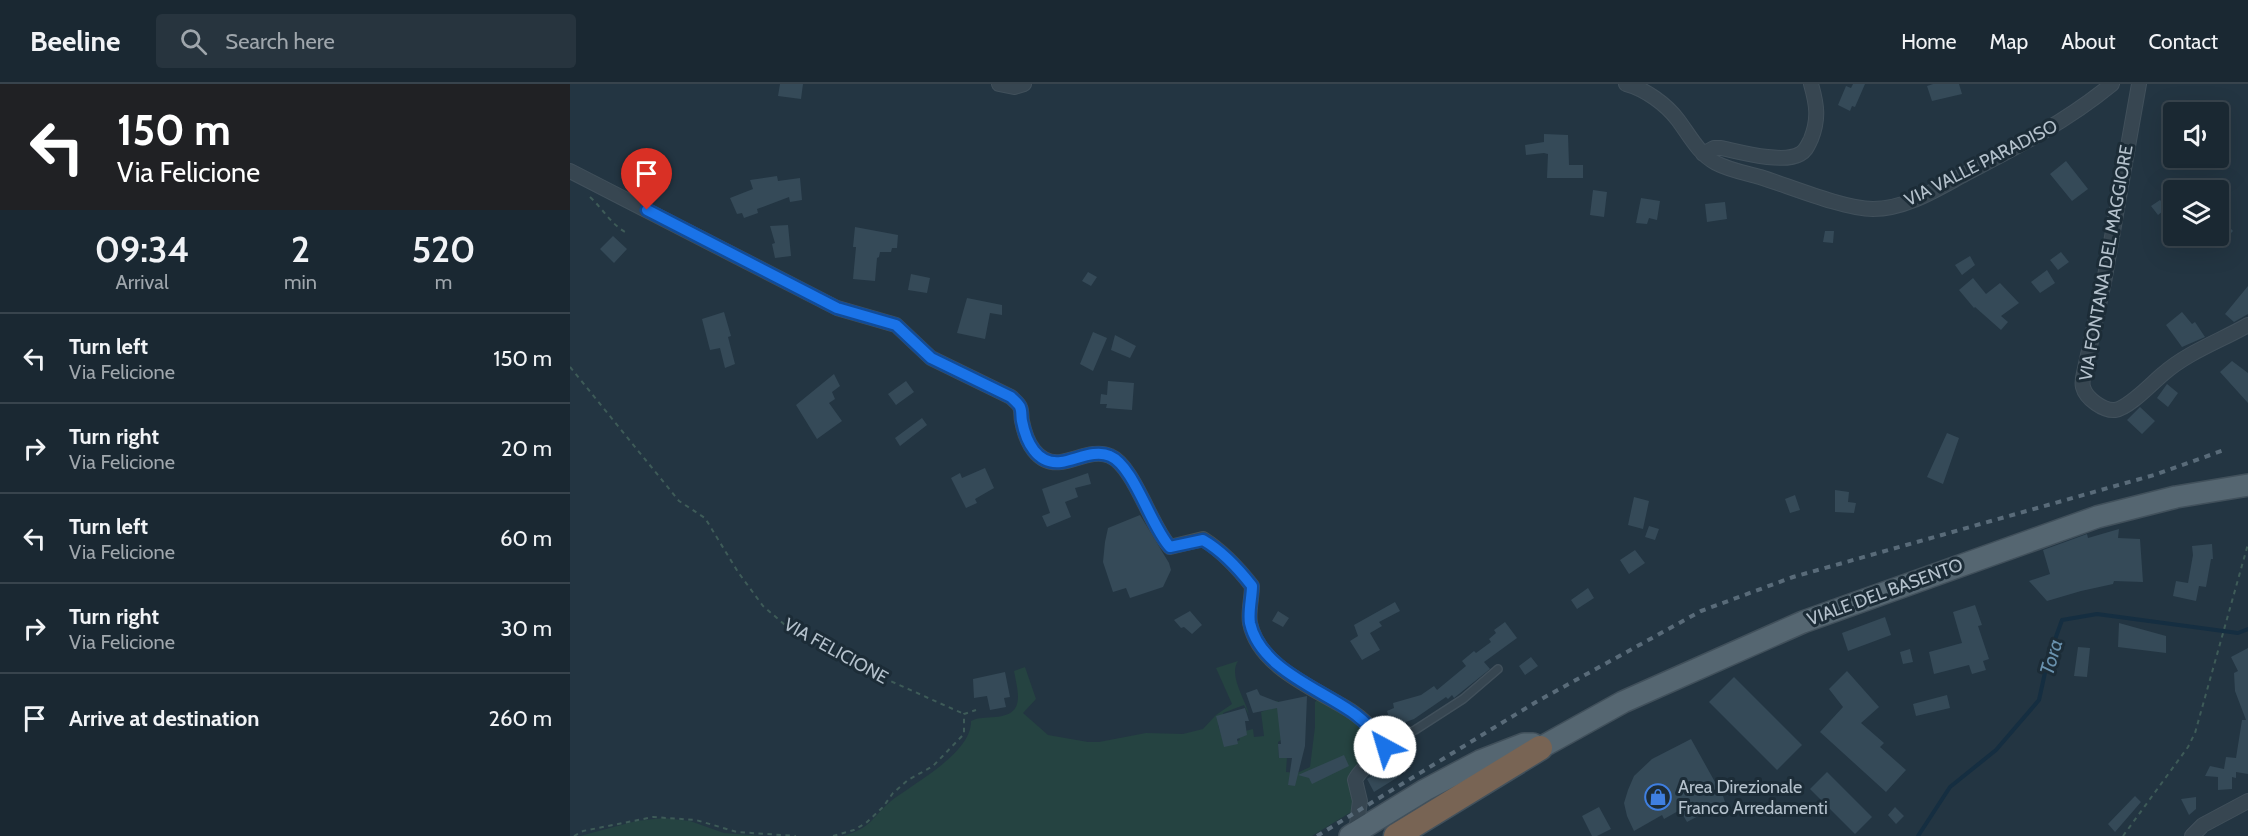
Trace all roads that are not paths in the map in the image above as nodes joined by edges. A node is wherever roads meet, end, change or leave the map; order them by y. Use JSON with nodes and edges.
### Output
{"nodes":[{"id":1,"x":999,"y":84,"type":"edge"},
{"id":2,"x":1024,"y":84,"type":"edge"},
{"id":3,"x":1626,"y":84,"type":"edge"},
{"id":4,"x":1811,"y":84,"type":"edge"},
{"id":5,"x":2112,"y":84,"type":"edge"},
{"id":6,"x":2139,"y":84,"type":"edge"},
{"id":7,"x":1703,"y":154,"type":"junction"},
{"id":8,"x":570,"y":171,"type":"edge"},
{"id":9,"x":2248,"y":326,"type":"edge"},
{"id":10,"x":2248,"y":485,"type":"edge"},
{"id":11,"x":1498,"y":669,"type":"dead end"},
{"id":12,"x":1385,"y":743,"type":"junction"},
{"id":13,"x":1539,"y":748,"type":"junction"},
{"id":14,"x":2248,"y":801,"type":"edge"},
{"id":15,"x":1354,"y":829,"type":"edge"},
{"id":16,"x":1396,"y":836,"type":"edge"},
{"id":17,"x":2192,"y":836,"type":"edge"}],
"edges":[{"from":1,"to":2,"type":"street"},
{"from":3,"to":7,"type":"street","name":"VIA VALLE PARADISO"},
{"from":4,"to":7,"type":"street"},
{"from":5,"to":7,"type":"street","name":"VIA VALLE PARADISO"},
{"from":6,"to":9,"type":"street","name":"VIA FONTANA DEL MAGGIORE"},
{"from":8,"to":12,"type":"street"},
{"from":10,"to":13,"type":"main road","name":"VIALE DEL BASENTO"},
{"from":11,"to":12,"type":"lane"},
{"from":12,"to":15,"type":"street"},
{"from":13,"to":15,"type":"main road"},
{"from":13,"to":16,"type":"highway"},
{"from":14,"to":17,"type":"street"}]}
